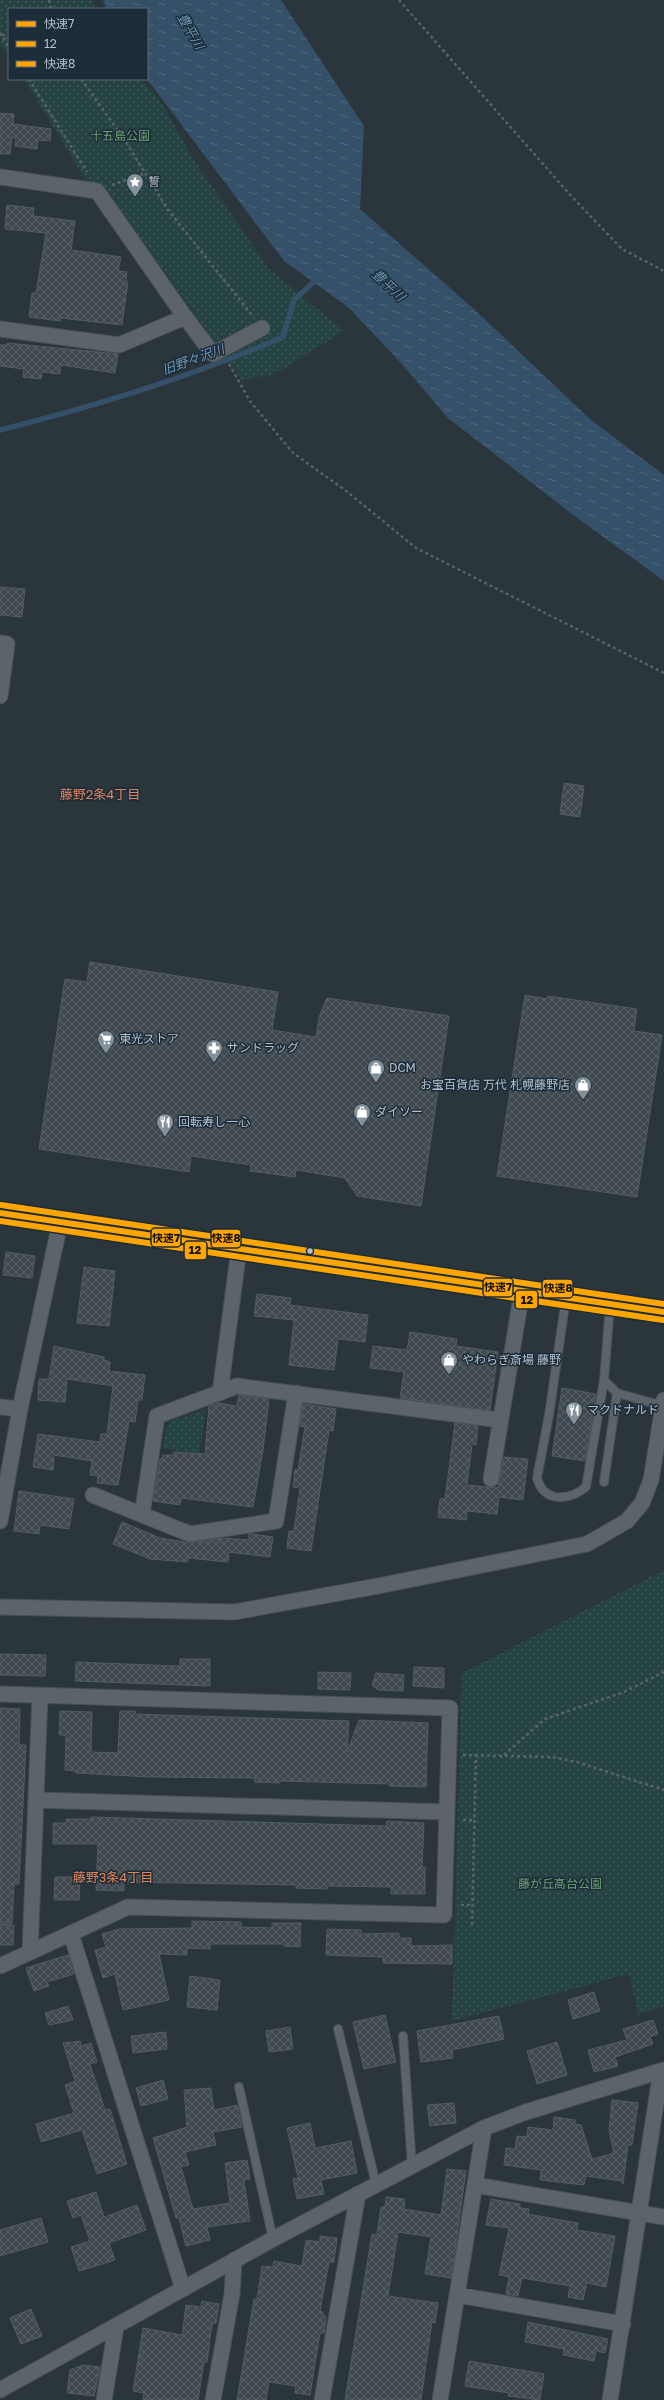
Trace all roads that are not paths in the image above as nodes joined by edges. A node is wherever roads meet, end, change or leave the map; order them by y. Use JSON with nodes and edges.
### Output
{"nodes":[{"id":1,"x":0,"y":177,"type":"edge"},
{"id":2,"x":185,"y":317,"type":"junction"},
{"id":3,"x":262,"y":328,"type":"road end"},
{"id":4,"x":0,"y":329,"type":"edge"},
{"id":5,"x":0,"y":643,"type":"edge"},
{"id":6,"x":0,"y":696,"type":"edge"},
{"id":7,"x":0,"y":1213,"type":"edge"},
{"id":8,"x":60,"y":1223,"type":"junction"},
{"id":9,"x":239,"y":1249,"type":"junction"},
{"id":10,"x":522,"y":1292,"type":"junction"},
{"id":11,"x":566,"y":1298,"type":"junction"},
{"id":12,"x":610,"y":1304,"type":"junction"},
{"id":13,"x":664,"y":1312,"type":"edge"},
{"id":14,"x":604,"y":1380,"type":"junction"},
{"id":15,"x":220,"y":1393,"type":"junction"},
{"id":16,"x":296,"y":1393,"type":"junction"},
{"id":17,"x":617,"y":1394,"type":"junction"},
{"id":18,"x":664,"y":1403,"type":"edge"},
{"id":19,"x":0,"y":1406,"type":"edge"},
{"id":20,"x":20,"y":1409,"type":"junction"},
{"id":21,"x":500,"y":1420,"type":"junction"},
{"id":22,"x":491,"y":1479,"type":"dead end"},
{"id":23,"x":604,"y":1482,"type":"dead end"},
{"id":24,"x":93,"y":1495,"type":"dead end"},
{"id":25,"x":142,"y":1515,"type":"junction"},
{"id":26,"x":0,"y":1521,"type":"edge"},
{"id":27,"x":0,"y":1607,"type":"edge"},
{"id":28,"x":0,"y":1694,"type":"edge"},
{"id":29,"x":40,"y":1695,"type":"junction"},
{"id":30,"x":37,"y":1800,"type":"junction"},
{"id":31,"x":447,"y":1812,"type":"junction"},
{"id":32,"x":71,"y":1934,"type":"junction"},
{"id":33,"x":30,"y":1952,"type":"junction"},
{"id":34,"x":0,"y":1966,"type":"edge"},
{"id":35,"x":338,"y":2029,"type":"dead end"},
{"id":36,"x":404,"y":2036,"type":"dead end"},
{"id":37,"x":663,"y":2071,"type":"edge"},
{"id":38,"x":238,"y":2087,"type":"dead end"},
{"id":39,"x":484,"y":2128,"type":"junction"},
{"id":40,"x":412,"y":2166,"type":"junction"},
{"id":41,"x":376,"y":2184,"type":"junction"},
{"id":42,"x":475,"y":2185,"type":"junction"},
{"id":43,"x":358,"y":2194,"type":"junction"},
{"id":44,"x":640,"y":2213,"type":"junction"},
{"id":45,"x":664,"y":2217,"type":"edge"},
{"id":46,"x":273,"y":2240,"type":"junction"},
{"id":47,"x":234,"y":2260,"type":"junction"},
{"id":48,"x":183,"y":2289,"type":"junction"},
{"id":49,"x":458,"y":2295,"type":"junction"},
{"id":50,"x":623,"y":2324,"type":"junction"},
{"id":51,"x":116,"y":2327,"type":"junction"},
{"id":52,"x":0,"y":2390,"type":"edge"},
{"id":53,"x":104,"y":2400,"type":"edge"},
{"id":54,"x":213,"y":2400,"type":"edge"},
{"id":55,"x":322,"y":2400,"type":"edge"},
{"id":56,"x":440,"y":2400,"type":"edge"},
{"id":57,"x":610,"y":2400,"type":"edge"}],
"edges":[{"from":1,"to":2,"type":"street"},
{"from":2,"to":3,"type":"street"},
{"from":2,"to":4,"type":"street"},
{"from":5,"to":6,"type":"street"},
{"from":7,"to":8,"type":"highway"},
{"from":8,"to":9,"type":"highway"},
{"from":8,"to":20,"type":"street"},
{"from":9,"to":10,"type":"highway"},
{"from":9,"to":15,"type":"street"},
{"from":10,"to":11,"type":"highway"},
{"from":10,"to":21,"type":"street"},
{"from":11,"to":12,"type":"highway"},
{"from":11,"to":14,"type":"lane"},
{"from":12,"to":13,"type":"highway"},
{"from":12,"to":14,"type":"lane"},
{"from":14,"to":17,"type":"lane"},
{"from":15,"to":16,"type":"street"},
{"from":15,"to":25,"type":"street"},
{"from":16,"to":21,"type":"street"},
{"from":16,"to":25,"type":"street"},
{"from":17,"to":18,"type":"lane"},
{"from":17,"to":23,"type":"lane"},
{"from":18,"to":27,"type":"street"},
{"from":19,"to":20,"type":"street"},
{"from":20,"to":26,"type":"street"},
{"from":21,"to":22,"type":"street"},
{"from":24,"to":25,"type":"street"},
{"from":28,"to":29,"type":"street"},
{"from":29,"to":30,"type":"street"},
{"from":29,"to":31,"type":"street"},
{"from":30,"to":31,"type":"street"},
{"from":30,"to":33,"type":"street"},
{"from":31,"to":32,"type":"street"},
{"from":32,"to":33,"type":"street"},
{"from":32,"to":48,"type":"street"},
{"from":33,"to":34,"type":"street"},
{"from":35,"to":41,"type":"lane"},
{"from":36,"to":40,"type":"lane"},
{"from":37,"to":39,"type":"street"},
{"from":37,"to":44,"type":"street"},
{"from":38,"to":46,"type":"lane"},
{"from":39,"to":40,"type":"street"},
{"from":39,"to":42,"type":"street"},
{"from":40,"to":41,"type":"street"},
{"from":41,"to":43,"type":"street"},
{"from":42,"to":44,"type":"street"},
{"from":42,"to":49,"type":"street"},
{"from":43,"to":46,"type":"street"},
{"from":43,"to":55,"type":"street"},
{"from":44,"to":45,"type":"street"},
{"from":44,"to":50,"type":"street"},
{"from":46,"to":47,"type":"street"},
{"from":47,"to":48,"type":"street"},
{"from":47,"to":54,"type":"street"},
{"from":48,"to":51,"type":"street"},
{"from":49,"to":50,"type":"street"},
{"from":49,"to":56,"type":"street"},
{"from":50,"to":57,"type":"street"},
{"from":51,"to":52,"type":"street"},
{"from":51,"to":53,"type":"street"}]}
